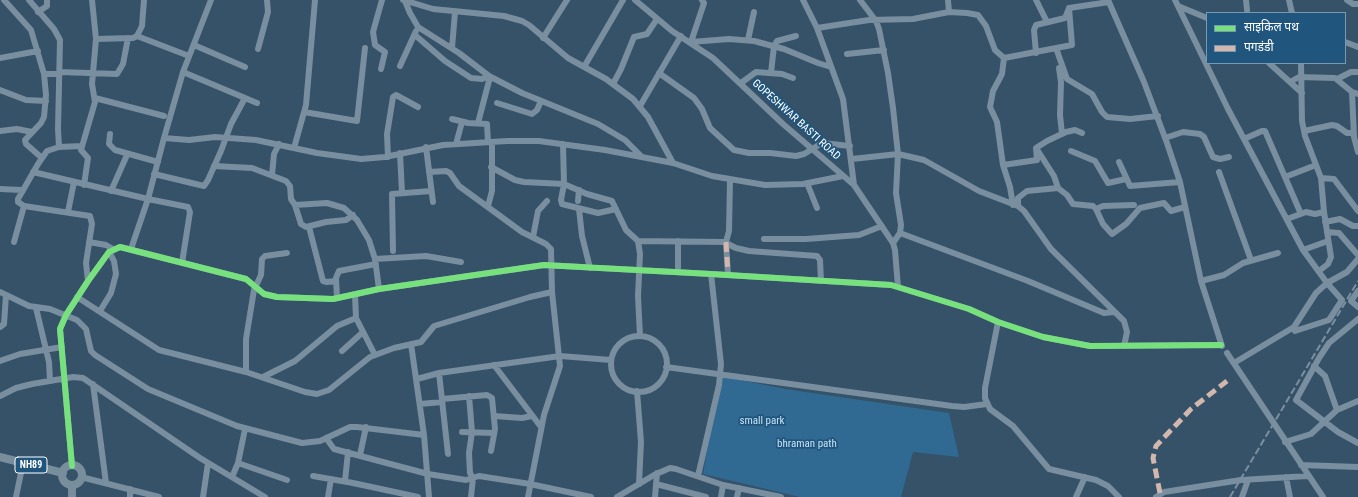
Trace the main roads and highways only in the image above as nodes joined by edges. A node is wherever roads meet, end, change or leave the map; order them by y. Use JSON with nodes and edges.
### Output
{"nodes":[{"id":1,"x":0,"y":457,"type":"edge"},
{"id":2,"x":63,"y":473,"type":"junction"},
{"id":3,"x":72,"y":485,"type":"junction"},
{"id":4,"x":72,"y":497,"type":"edge"}],
"edges":[{"from":1,"to":2,"type":"main road","number":"NH89"},
{"from":2,"to":3,"type":"main road","number":"NH89"},
{"from":2,"to":3,"type":"main road","number":"NH89"},
{"from":3,"to":4,"type":"main road"}]}
